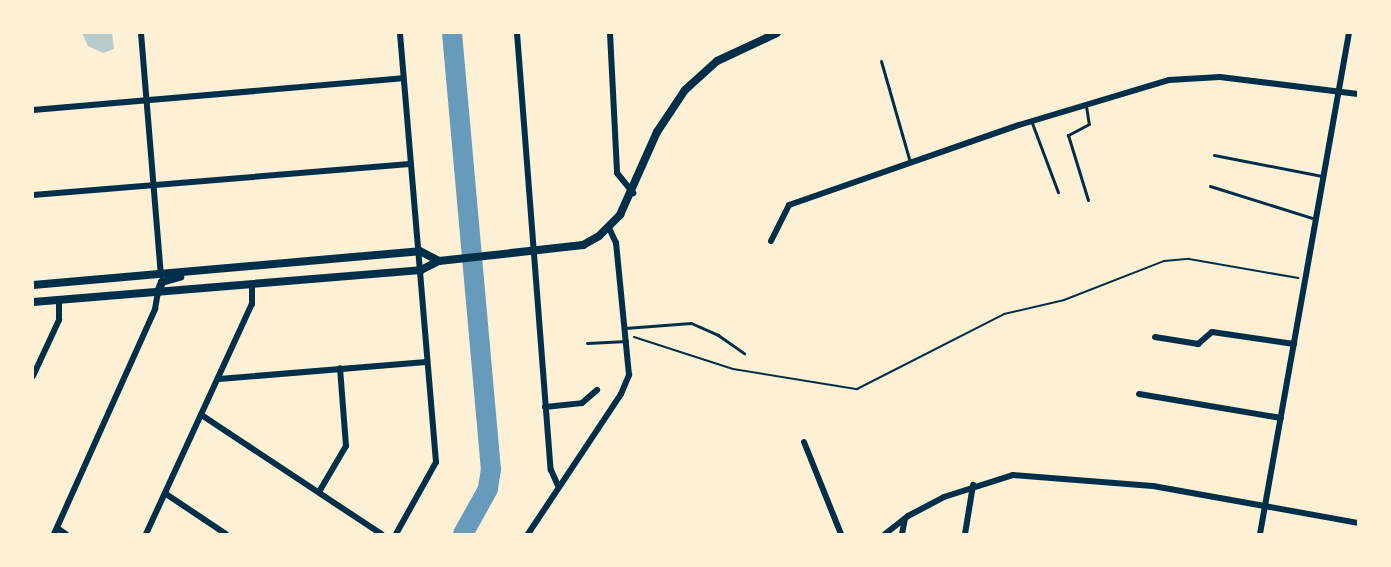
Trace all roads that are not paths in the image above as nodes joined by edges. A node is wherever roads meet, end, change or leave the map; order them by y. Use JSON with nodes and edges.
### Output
{"nodes":[{"id":1,"x":141,"y":33,"type":"edge"},
{"id":2,"x":400,"y":33,"type":"edge"},
{"id":3,"x":517,"y":33,"type":"edge"},
{"id":4,"x":610,"y":33,"type":"edge"},
{"id":5,"x":777,"y":33,"type":"edge"},
{"id":6,"x":1348,"y":33,"type":"edge"},
{"id":7,"x":881,"y":61,"type":"dead end"},
{"id":8,"x":403,"y":78,"type":"junction"},
{"id":9,"x":1339,"y":91,"type":"junction"},
{"id":10,"x":1358,"y":94,"type":"edge"},
{"id":11,"x":147,"y":101,"type":"junction"},
{"id":12,"x":1085,"y":104,"type":"junction"},
{"id":13,"x":33,"y":110,"type":"edge"},
{"id":14,"x":1032,"y":121,"type":"junction"},
{"id":15,"x":1214,"y":155,"type":"dead end"},
{"id":16,"x":910,"y":162,"type":"junction"},
{"id":17,"x":410,"y":164,"type":"junction"},
{"id":18,"x":1324,"y":176,"type":"junction"},
{"id":19,"x":1210,"y":186,"type":"dead end"},
{"id":20,"x":153,"y":188,"type":"junction"},
{"id":21,"x":1058,"y":192,"type":"dead end"},
{"id":22,"x":633,"y":193,"type":"junction"},
{"id":23,"x":33,"y":195,"type":"edge"},
{"id":24,"x":1088,"y":201,"type":"dead end"},
{"id":25,"x":1316,"y":219,"type":"junction"},
{"id":26,"x":609,"y":228,"type":"junction"},
{"id":27,"x":771,"y":241,"type":"dead end"},
{"id":28,"x":420,"y":251,"type":"junction"},
{"id":29,"x":535,"y":252,"type":"junction"},
{"id":30,"x":439,"y":261,"type":"junction"},
{"id":31,"x":422,"y":270,"type":"junction"},
{"id":32,"x":198,"y":272,"type":"junction"},
{"id":33,"x":161,"y":275,"type":"junction"},
{"id":34,"x":252,"y":284,"type":"junction"},
{"id":35,"x":33,"y":285,"type":"edge"},
{"id":36,"x":158,"y":292,"type":"junction"},
{"id":37,"x":59,"y":300,"type":"junction"},
{"id":38,"x":33,"y":302,"type":"edge"},
{"id":39,"x":626,"y":335,"type":"junction"},
{"id":40,"x":1155,"y":337,"type":"dead end"},
{"id":41,"x":586,"y":344,"type":"dead end"},
{"id":42,"x":1294,"y":344,"type":"junction"},
{"id":43,"x":744,"y":353,"type":"dead end"},
{"id":44,"x":426,"y":362,"type":"junction"},
{"id":45,"x":340,"y":368,"type":"junction"},
{"id":46,"x":33,"y":376,"type":"edge"},
{"id":47,"x":219,"y":379,"type":"junction"},
{"id":48,"x":597,"y":390,"type":"dead end"},
{"id":49,"x":1139,"y":394,"type":"dead end"},
{"id":50,"x":545,"y":407,"type":"junction"},
{"id":51,"x":202,"y":416,"type":"junction"},
{"id":52,"x":1281,"y":418,"type":"junction"},
{"id":53,"x":804,"y":442,"type":"dead end"},
{"id":54,"x":973,"y":485,"type":"junction"},
{"id":55,"x":558,"y":486,"type":"junction"},
{"id":56,"x":319,"y":492,"type":"junction"},
{"id":57,"x":165,"y":494,"type":"junction"},
{"id":58,"x":1266,"y":504,"type":"junction"},
{"id":59,"x":905,"y":518,"type":"junction"},
{"id":60,"x":1358,"y":524,"type":"edge"},
{"id":61,"x":56,"y":531,"type":"edge"},
{"id":62,"x":66,"y":534,"type":"edge"},
{"id":63,"x":146,"y":534,"type":"edge"},
{"id":64,"x":226,"y":534,"type":"edge"},
{"id":65,"x":381,"y":534,"type":"edge"},
{"id":66,"x":396,"y":534,"type":"edge"},
{"id":67,"x":528,"y":534,"type":"edge"},
{"id":68,"x":842,"y":534,"type":"edge"},
{"id":69,"x":885,"y":534,"type":"edge"},
{"id":70,"x":902,"y":534,"type":"edge"},
{"id":71,"x":965,"y":534,"type":"edge"},
{"id":72,"x":1260,"y":534,"type":"edge"}],
"edges":[{"from":1,"to":11,"type":"street"},
{"from":2,"to":8,"type":"street"},
{"from":3,"to":29,"type":"street"},
{"from":4,"to":22,"type":"street"},
{"from":5,"to":22,"type":"main road"},
{"from":6,"to":9,"type":"street"},
{"from":7,"to":16,"type":"lane"},
{"from":8,"to":11,"type":"street"},
{"from":8,"to":17,"type":"street"},
{"from":9,"to":10,"type":"street"},
{"from":9,"to":12,"type":"street"},
{"from":9,"to":18,"type":"street"},
{"from":11,"to":13,"type":"street"},
{"from":11,"to":20,"type":"street"},
{"from":12,"to":14,"type":"street"},
{"from":12,"to":24,"type":"lane"},
{"from":14,"to":16,"type":"street"},
{"from":14,"to":21,"type":"lane"},
{"from":15,"to":18,"type":"lane"},
{"from":16,"to":27,"type":"street"},
{"from":17,"to":20,"type":"street"},
{"from":17,"to":28,"type":"street"},
{"from":18,"to":25,"type":"street"},
{"from":19,"to":25,"type":"lane"},
{"from":20,"to":23,"type":"street"},
{"from":20,"to":33,"type":"street"},
{"from":22,"to":26,"type":"main road"},
{"from":25,"to":42,"type":"street"},
{"from":26,"to":29,"type":"main road"},
{"from":26,"to":39,"type":"street"},
{"from":28,"to":30,"type":"main road"},
{"from":28,"to":31,"type":"street"},
{"from":28,"to":32,"type":"main road"},
{"from":29,"to":30,"type":"main road"},
{"from":29,"to":50,"type":"street"},
{"from":30,"to":31,"type":"main road"},
{"from":31,"to":34,"type":"main road"},
{"from":31,"to":44,"type":"street"},
{"from":32,"to":33,"type":"main road"},
{"from":32,"to":36,"type":"main road"},
{"from":33,"to":35,"type":"main road"},
{"from":34,"to":36,"type":"main road"},
{"from":34,"to":47,"type":"street"},
{"from":36,"to":37,"type":"main road"},
{"from":36,"to":61,"type":"street"},
{"from":37,"to":38,"type":"main road"},
{"from":37,"to":46,"type":"street"},
{"from":39,"to":41,"type":"lane"},
{"from":39,"to":43,"type":"lane"},
{"from":39,"to":55,"type":"street"},
{"from":40,"to":42,"type":"street"},
{"from":42,"to":52,"type":"street"},
{"from":44,"to":45,"type":"street"},
{"from":44,"to":66,"type":"street"},
{"from":45,"to":47,"type":"street"},
{"from":45,"to":56,"type":"street"},
{"from":47,"to":51,"type":"street"},
{"from":48,"to":50,"type":"street"},
{"from":49,"to":52,"type":"street"},
{"from":50,"to":55,"type":"street"},
{"from":51,"to":56,"type":"street"},
{"from":51,"to":57,"type":"street"},
{"from":52,"to":58,"type":"street"},
{"from":53,"to":68,"type":"street"},
{"from":54,"to":58,"type":"street"},
{"from":54,"to":59,"type":"street"},
{"from":54,"to":71,"type":"street"},
{"from":55,"to":67,"type":"street"},
{"from":56,"to":65,"type":"street"},
{"from":57,"to":63,"type":"street"},
{"from":57,"to":64,"type":"street"},
{"from":58,"to":60,"type":"street"},
{"from":58,"to":72,"type":"street"},
{"from":59,"to":69,"type":"street"},
{"from":59,"to":70,"type":"street"},
{"from":61,"to":62,"type":"street"}]}
